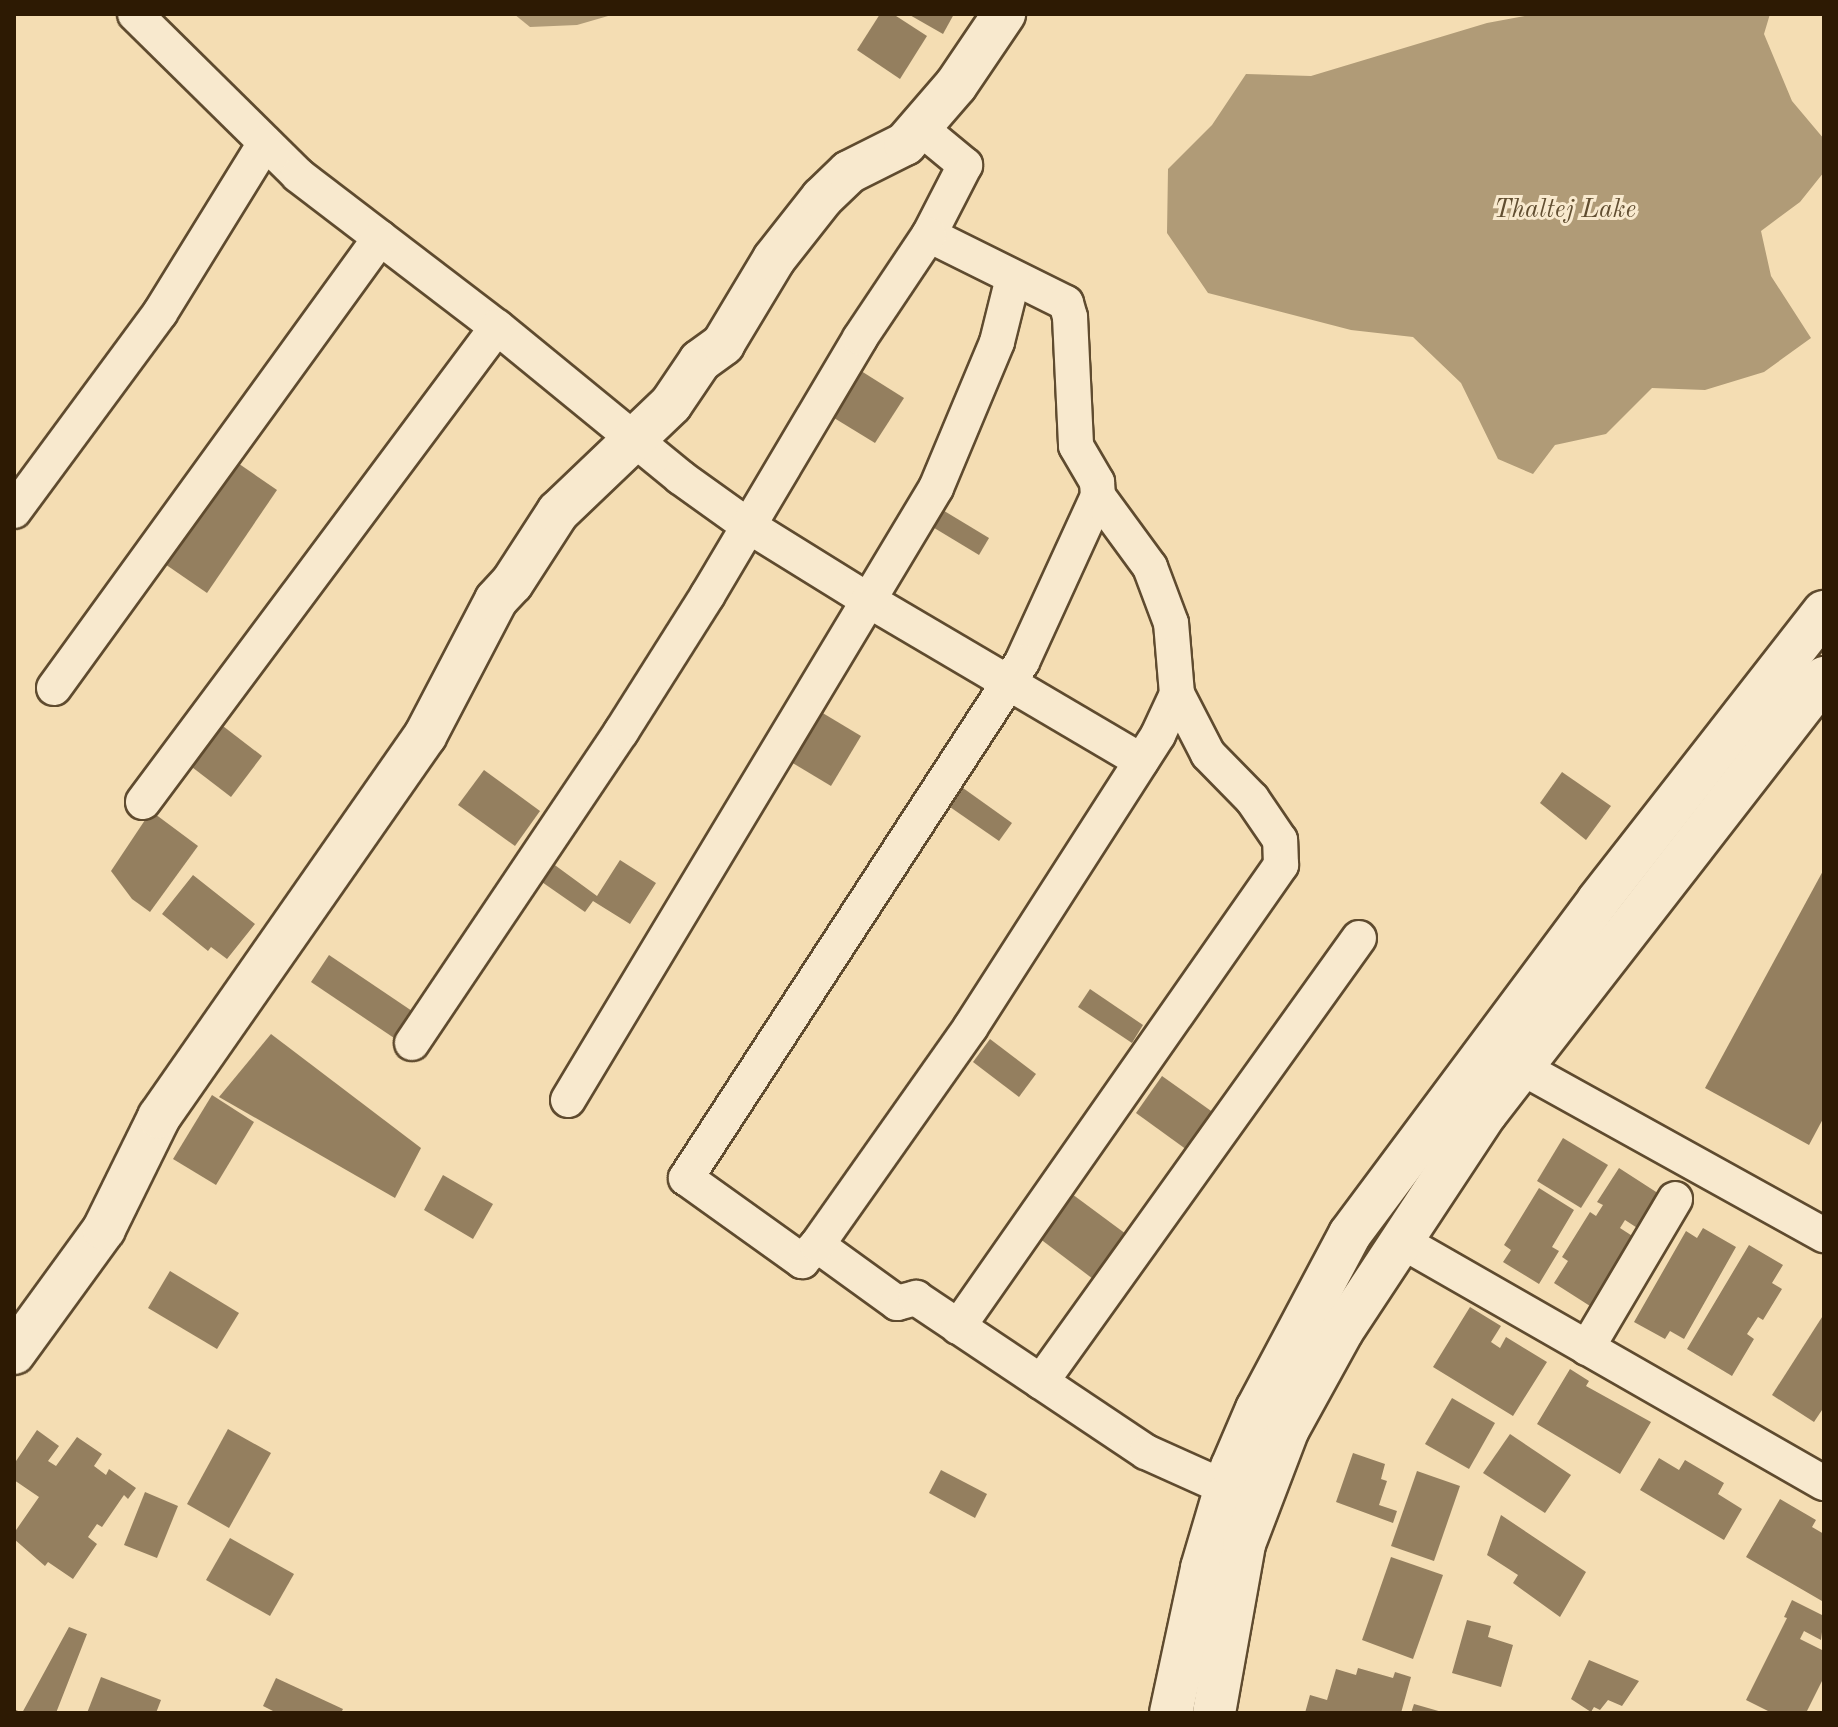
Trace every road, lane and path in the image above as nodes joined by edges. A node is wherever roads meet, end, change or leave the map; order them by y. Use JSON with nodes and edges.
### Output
{"nodes":[{"id":1,"x":135,"y":14,"type":"edge"},
{"id":2,"x":1004,"y":14,"type":"edge"},
{"id":3,"x":919,"y":127,"type":"junction"},
{"id":4,"x":265,"y":143,"type":"junction"},
{"id":5,"x":929,"y":235,"type":"junction"},
{"id":6,"x":380,"y":238,"type":"junction"},
{"id":7,"x":1013,"y":278,"type":"junction"},
{"id":8,"x":497,"y":327,"type":"junction"},
{"id":9,"x":635,"y":437,"type":"junction"},
{"id":10,"x":1098,"y":496,"type":"junction"},
{"id":11,"x":14,"y":511,"type":"edge"},
{"id":12,"x":747,"y":525,"type":"junction"},
{"id":13,"x":868,"y":600,"type":"junction"},
{"id":14,"x":1824,"y":612,"type":"edge"},
{"id":15,"x":1824,"y":678,"type":"edge"},
{"id":16,"x":1008,"y":684,"type":"junction"},
{"id":17,"x":54,"y":688,"type":"dead end"},
{"id":18,"x":1177,"y":694,"type":"junction"},
{"id":19,"x":1141,"y":761,"type":"junction"},
{"id":20,"x":143,"y":802,"type":"dead end"},
{"id":21,"x":1359,"y":938,"type":"dead end"},
{"id":22,"x":412,"y":1043,"type":"dead end"},
{"id":23,"x":1503,"y":1058,"type":"junction"},
{"id":24,"x":568,"y":1100,"type":"dead end"},
{"id":25,"x":1675,"y":1199,"type":"dead end"},
{"id":26,"x":1824,"y":1235,"type":"edge"},
{"id":27,"x":1401,"y":1241,"type":"junction"},
{"id":28,"x":817,"y":1245,"type":"junction"},
{"id":29,"x":958,"y":1327,"type":"junction"},
{"id":30,"x":1587,"y":1348,"type":"junction"},
{"id":31,"x":14,"y":1353,"type":"edge"},
{"id":32,"x":1041,"y":1382,"type":"junction"},
{"id":33,"x":1824,"y":1483,"type":"edge"},
{"id":34,"x":1226,"y":1488,"type":"junction"},
{"id":35,"x":1171,"y":1713,"type":"edge"},
{"id":36,"x":1214,"y":1713,"type":"edge"}],
"edges":[{"from":1,"to":4,"type":"street"},
{"from":2,"to":3,"type":"street"},
{"from":3,"to":5,"type":"street"},
{"from":3,"to":9,"type":"street"},
{"from":4,"to":6,"type":"street"},
{"from":4,"to":11,"type":"street"},
{"from":5,"to":7,"type":"street"},
{"from":5,"to":12,"type":"street"},
{"from":6,"to":8,"type":"street"},
{"from":6,"to":17,"type":"street"},
{"from":7,"to":10,"type":"street"},
{"from":7,"to":13,"type":"street"},
{"from":8,"to":9,"type":"street"},
{"from":8,"to":20,"type":"street"},
{"from":9,"to":12,"type":"street"},
{"from":9,"to":31,"type":"street"},
{"from":10,"to":16,"type":"street"},
{"from":10,"to":18,"type":"street"},
{"from":12,"to":13,"type":"street"},
{"from":12,"to":22,"type":"street"},
{"from":13,"to":16,"type":"street"},
{"from":13,"to":24,"type":"street"},
{"from":14,"to":23,"type":"street"},
{"from":15,"to":23,"type":"street"},
{"from":16,"to":19,"type":"street"},
{"from":16,"to":28,"type":"street"},
{"from":18,"to":19,"type":"street"},
{"from":18,"to":29,"type":"street"},
{"from":19,"to":28,"type":"street"},
{"from":21,"to":32,"type":"street"},
{"from":23,"to":26,"type":"street"},
{"from":23,"to":27,"type":"street"},
{"from":23,"to":34,"type":"street"},
{"from":25,"to":30,"type":"street"},
{"from":27,"to":30,"type":"street"},
{"from":27,"to":36,"type":"street"},
{"from":28,"to":29,"type":"street"},
{"from":29,"to":32,"type":"street"},
{"from":30,"to":33,"type":"street"},
{"from":32,"to":34,"type":"street"},
{"from":34,"to":35,"type":"street"}]}
